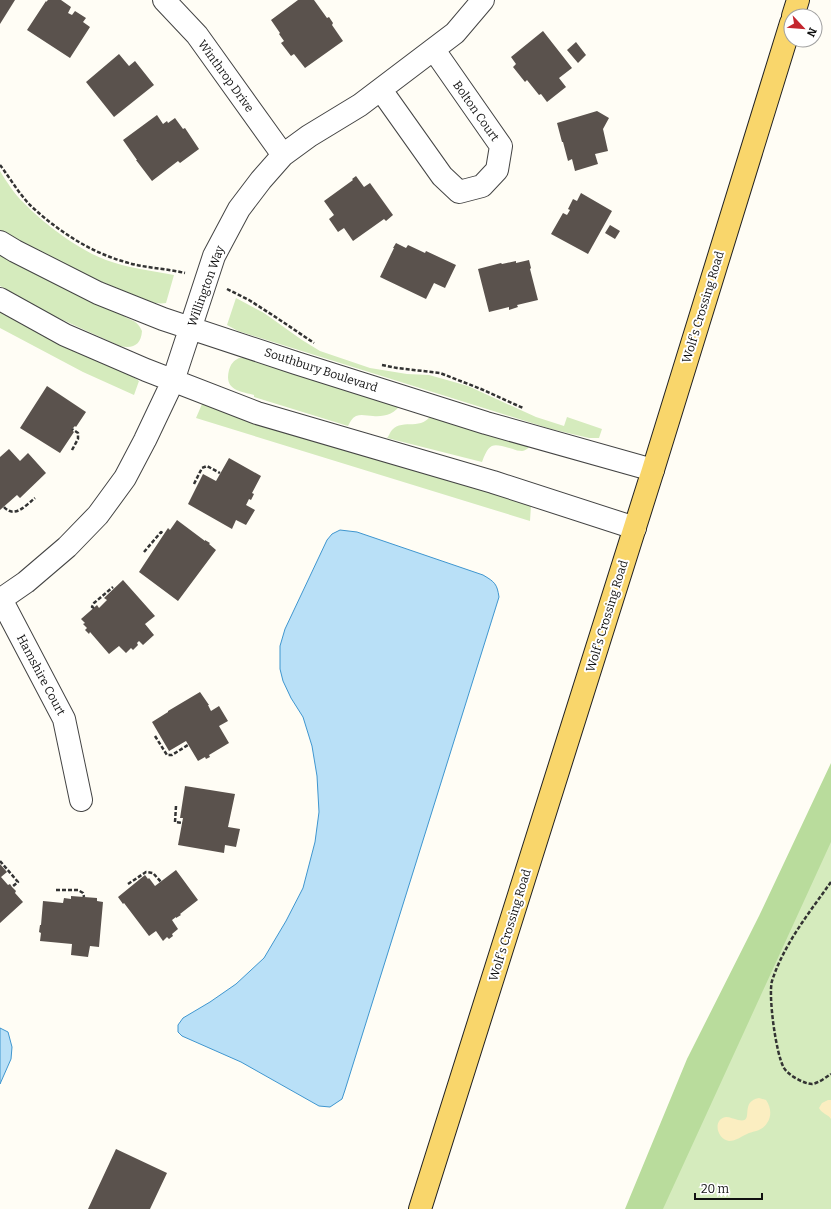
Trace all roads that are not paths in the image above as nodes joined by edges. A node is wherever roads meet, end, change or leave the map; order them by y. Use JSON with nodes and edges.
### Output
{"nodes":[{"id":1,"x":164,"y":0,"type":"edge"},
{"id":2,"x":483,"y":0,"type":"edge"},
{"id":3,"x":783,"y":48,"type":"edge"},
{"id":4,"x":434,"y":50,"type":"junction"},
{"id":5,"x":381,"y":90,"type":"junction"},
{"id":6,"x":284,"y":155,"type":"junction"},
{"id":7,"x":0,"y":242,"type":"edge"},
{"id":8,"x":0,"y":299,"type":"edge"},
{"id":9,"x":190,"y":328,"type":"junction"},
{"id":10,"x":173,"y":381,"type":"junction"},
{"id":11,"x":653,"y":470,"type":"junction"},
{"id":12,"x":635,"y":528,"type":"junction"},
{"id":13,"x":1,"y":599,"type":"edge"},
{"id":14,"x":81,"y":800,"type":"dead end"},
{"id":15,"x":420,"y":1209,"type":"edge"}],
"edges":[{"from":1,"to":6,"type":"street","name":"Winthrop Drive"},
{"from":2,"to":4,"type":"street","name":"Willington Way"},
{"from":3,"to":11,"type":"main road","name":"Wolf's Crossing Road"},
{"from":4,"to":5,"type":"street","name":"Willington Way"},
{"from":4,"to":5,"type":"street","name":"Bolton Court"},
{"from":5,"to":6,"type":"street","name":"Willington Way"},
{"from":6,"to":9,"type":"street","name":"Willington Way"},
{"from":7,"to":9,"type":"street","name":"Southbury Boulevard"},
{"from":8,"to":10,"type":"street"},
{"from":9,"to":10,"type":"street","name":"Willington Way"},
{"from":9,"to":11,"type":"street","name":"Southbury Boulevard"},
{"from":10,"to":12,"type":"street"},
{"from":10,"to":13,"type":"street","name":"Willington Way"},
{"from":11,"to":12,"type":"main road","name":"Wolf's Crossing Road"},
{"from":12,"to":15,"type":"main road","name":"Wolf's Crossing Road"},
{"from":13,"to":14,"type":"street","name":"Hamshire Court"}]}
